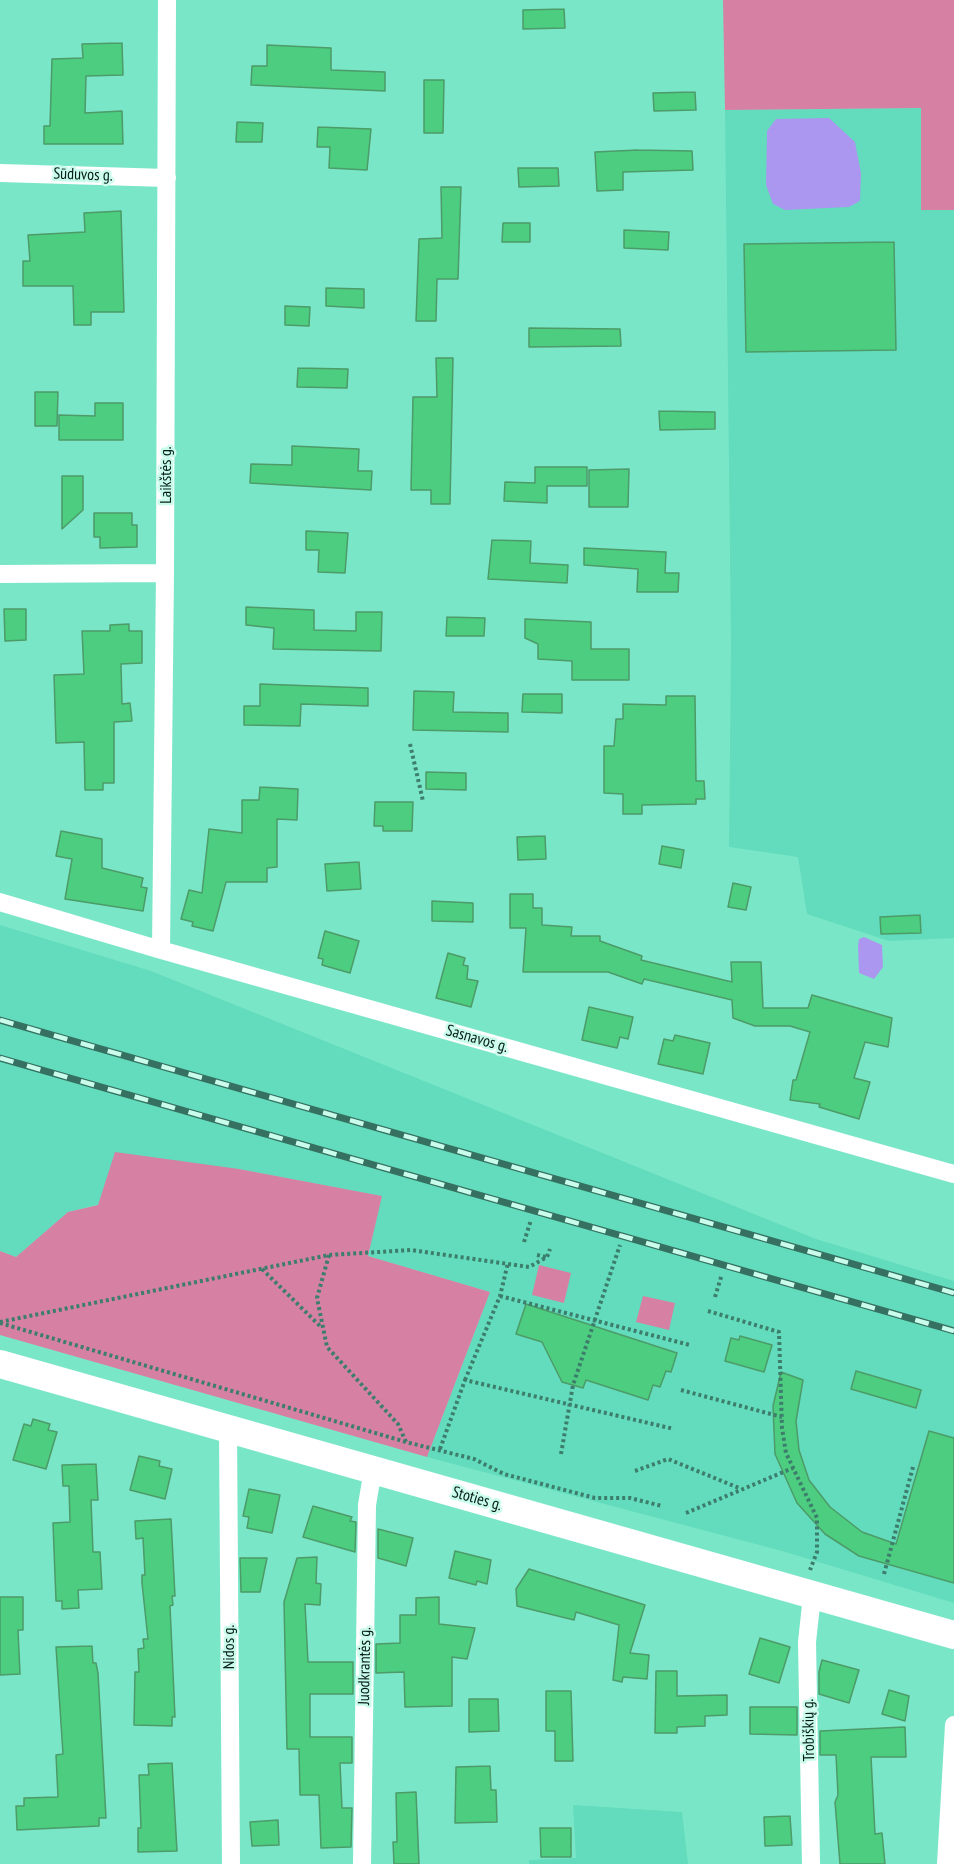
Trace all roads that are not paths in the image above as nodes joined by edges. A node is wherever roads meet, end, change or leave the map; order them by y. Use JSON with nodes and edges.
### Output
{"nodes":[{"id":1,"x":167,"y":0,"type":"edge"},
{"id":2,"x":0,"y":173,"type":"edge"},
{"id":3,"x":166,"y":178,"type":"junction"},
{"id":4,"x":165,"y":573,"type":"junction"},
{"id":5,"x":0,"y":574,"type":"edge"},
{"id":6,"x":0,"y":902,"type":"edge"},
{"id":7,"x":161,"y":950,"type":"junction"},
{"id":8,"x":954,"y":1174,"type":"edge"},
{"id":9,"x":0,"y":1364,"type":"edge"},
{"id":10,"x":228,"y":1430,"type":"junction"},
{"id":11,"x":373,"y":1469,"type":"junction"},
{"id":12,"x":807,"y":1594,"type":"junction"},
{"id":13,"x":954,"y":1635,"type":"edge"},
{"id":14,"x":954,"y":1725,"type":"edge"},
{"id":15,"x":231,"y":1864,"type":"edge"},
{"id":16,"x":362,"y":1864,"type":"edge"},
{"id":17,"x":811,"y":1864,"type":"edge"},
{"id":18,"x":946,"y":1864,"type":"edge"}],
"edges":[{"from":1,"to":3,"type":"street","name":"Laikštės g."},
{"from":2,"to":3,"type":"street","name":"Sūduvos g."},
{"from":3,"to":4,"type":"street","name":"Laikštės g."},
{"from":4,"to":5,"type":"street"},
{"from":4,"to":7,"type":"street","name":"Laikštės g."},
{"from":6,"to":7,"type":"street","name":"Sasnavos g."},
{"from":7,"to":8,"type":"street","name":"Sasnavos g."},
{"from":9,"to":10,"type":"main road","name":"Stoties g."},
{"from":10,"to":11,"type":"main road","name":"Stoties g."},
{"from":10,"to":15,"type":"street","name":"Nidos g."},
{"from":11,"to":12,"type":"main road","name":"Stoties g."},
{"from":11,"to":16,"type":"street","name":"Juodkrantės g."},
{"from":12,"to":13,"type":"main road","name":"Stoties g."},
{"from":12,"to":17,"type":"street","name":"Trobiškių g."},
{"from":14,"to":18,"type":"street"}]}
